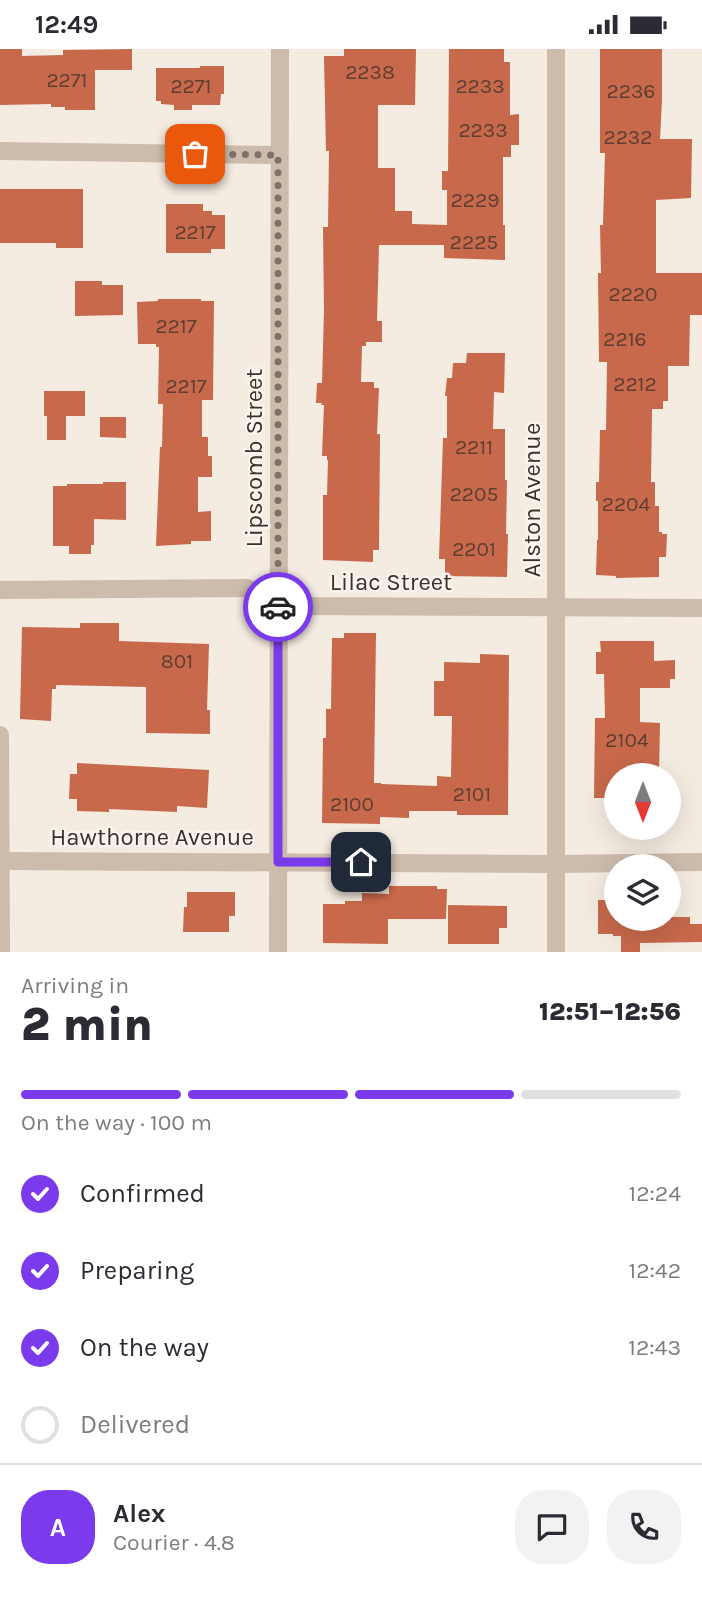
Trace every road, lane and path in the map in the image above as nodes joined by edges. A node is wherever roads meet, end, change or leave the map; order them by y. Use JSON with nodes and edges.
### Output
{"nodes":[{"id":1,"x":280,"y":49,"type":"edge"},
{"id":2,"x":556,"y":49,"type":"edge"},
{"id":3,"x":0,"y":151,"type":"edge"},
{"id":4,"x":278,"y":155,"type":"junction"},
{"id":5,"x":0,"y":590,"type":"edge"},
{"id":6,"x":278,"y":605,"type":"junction"},
{"id":7,"x":556,"y":607,"type":"junction"},
{"id":8,"x":702,"y":608,"type":"edge"},
{"id":9,"x":0,"y":735,"type":"edge"},
{"id":10,"x":1,"y":861,"type":"edge"},
{"id":11,"x":278,"y":862,"type":"junction"},
{"id":12,"x":702,"y":862,"type":"edge"},
{"id":13,"x":556,"y":864,"type":"junction"},
{"id":14,"x":1,"y":952,"type":"edge"},
{"id":15,"x":278,"y":952,"type":"edge"},
{"id":16,"x":556,"y":952,"type":"edge"}],
"edges":[{"from":1,"to":4,"type":"street","name":"Lipscomb Street"},
{"from":2,"to":7,"type":"street","name":"Alston Avenue"},
{"from":3,"to":4,"type":"street"},
{"from":4,"to":6,"type":"street","name":"Lipscomb Street"},
{"from":5,"to":6,"type":"street","name":"Lilac Street"},
{"from":6,"to":7,"type":"street","name":"Lilac Street"},
{"from":6,"to":11,"type":"street","name":"Lipscomb Street"},
{"from":7,"to":8,"type":"street","name":"Lilac Street"},
{"from":7,"to":13,"type":"street","name":"Alston Avenue"},
{"from":9,"to":10,"type":"street"},
{"from":10,"to":11,"type":"street","name":"Hawthorne Avenue"},
{"from":10,"to":14,"type":"street"},
{"from":11,"to":13,"type":"street","name":"Hawthorne Avenue"},
{"from":11,"to":15,"type":"street","name":"Lipscomb Street"},
{"from":12,"to":13,"type":"street","name":"Hawthorne Avenue"},
{"from":13,"to":16,"type":"street","name":"Alston Avenue"}]}
